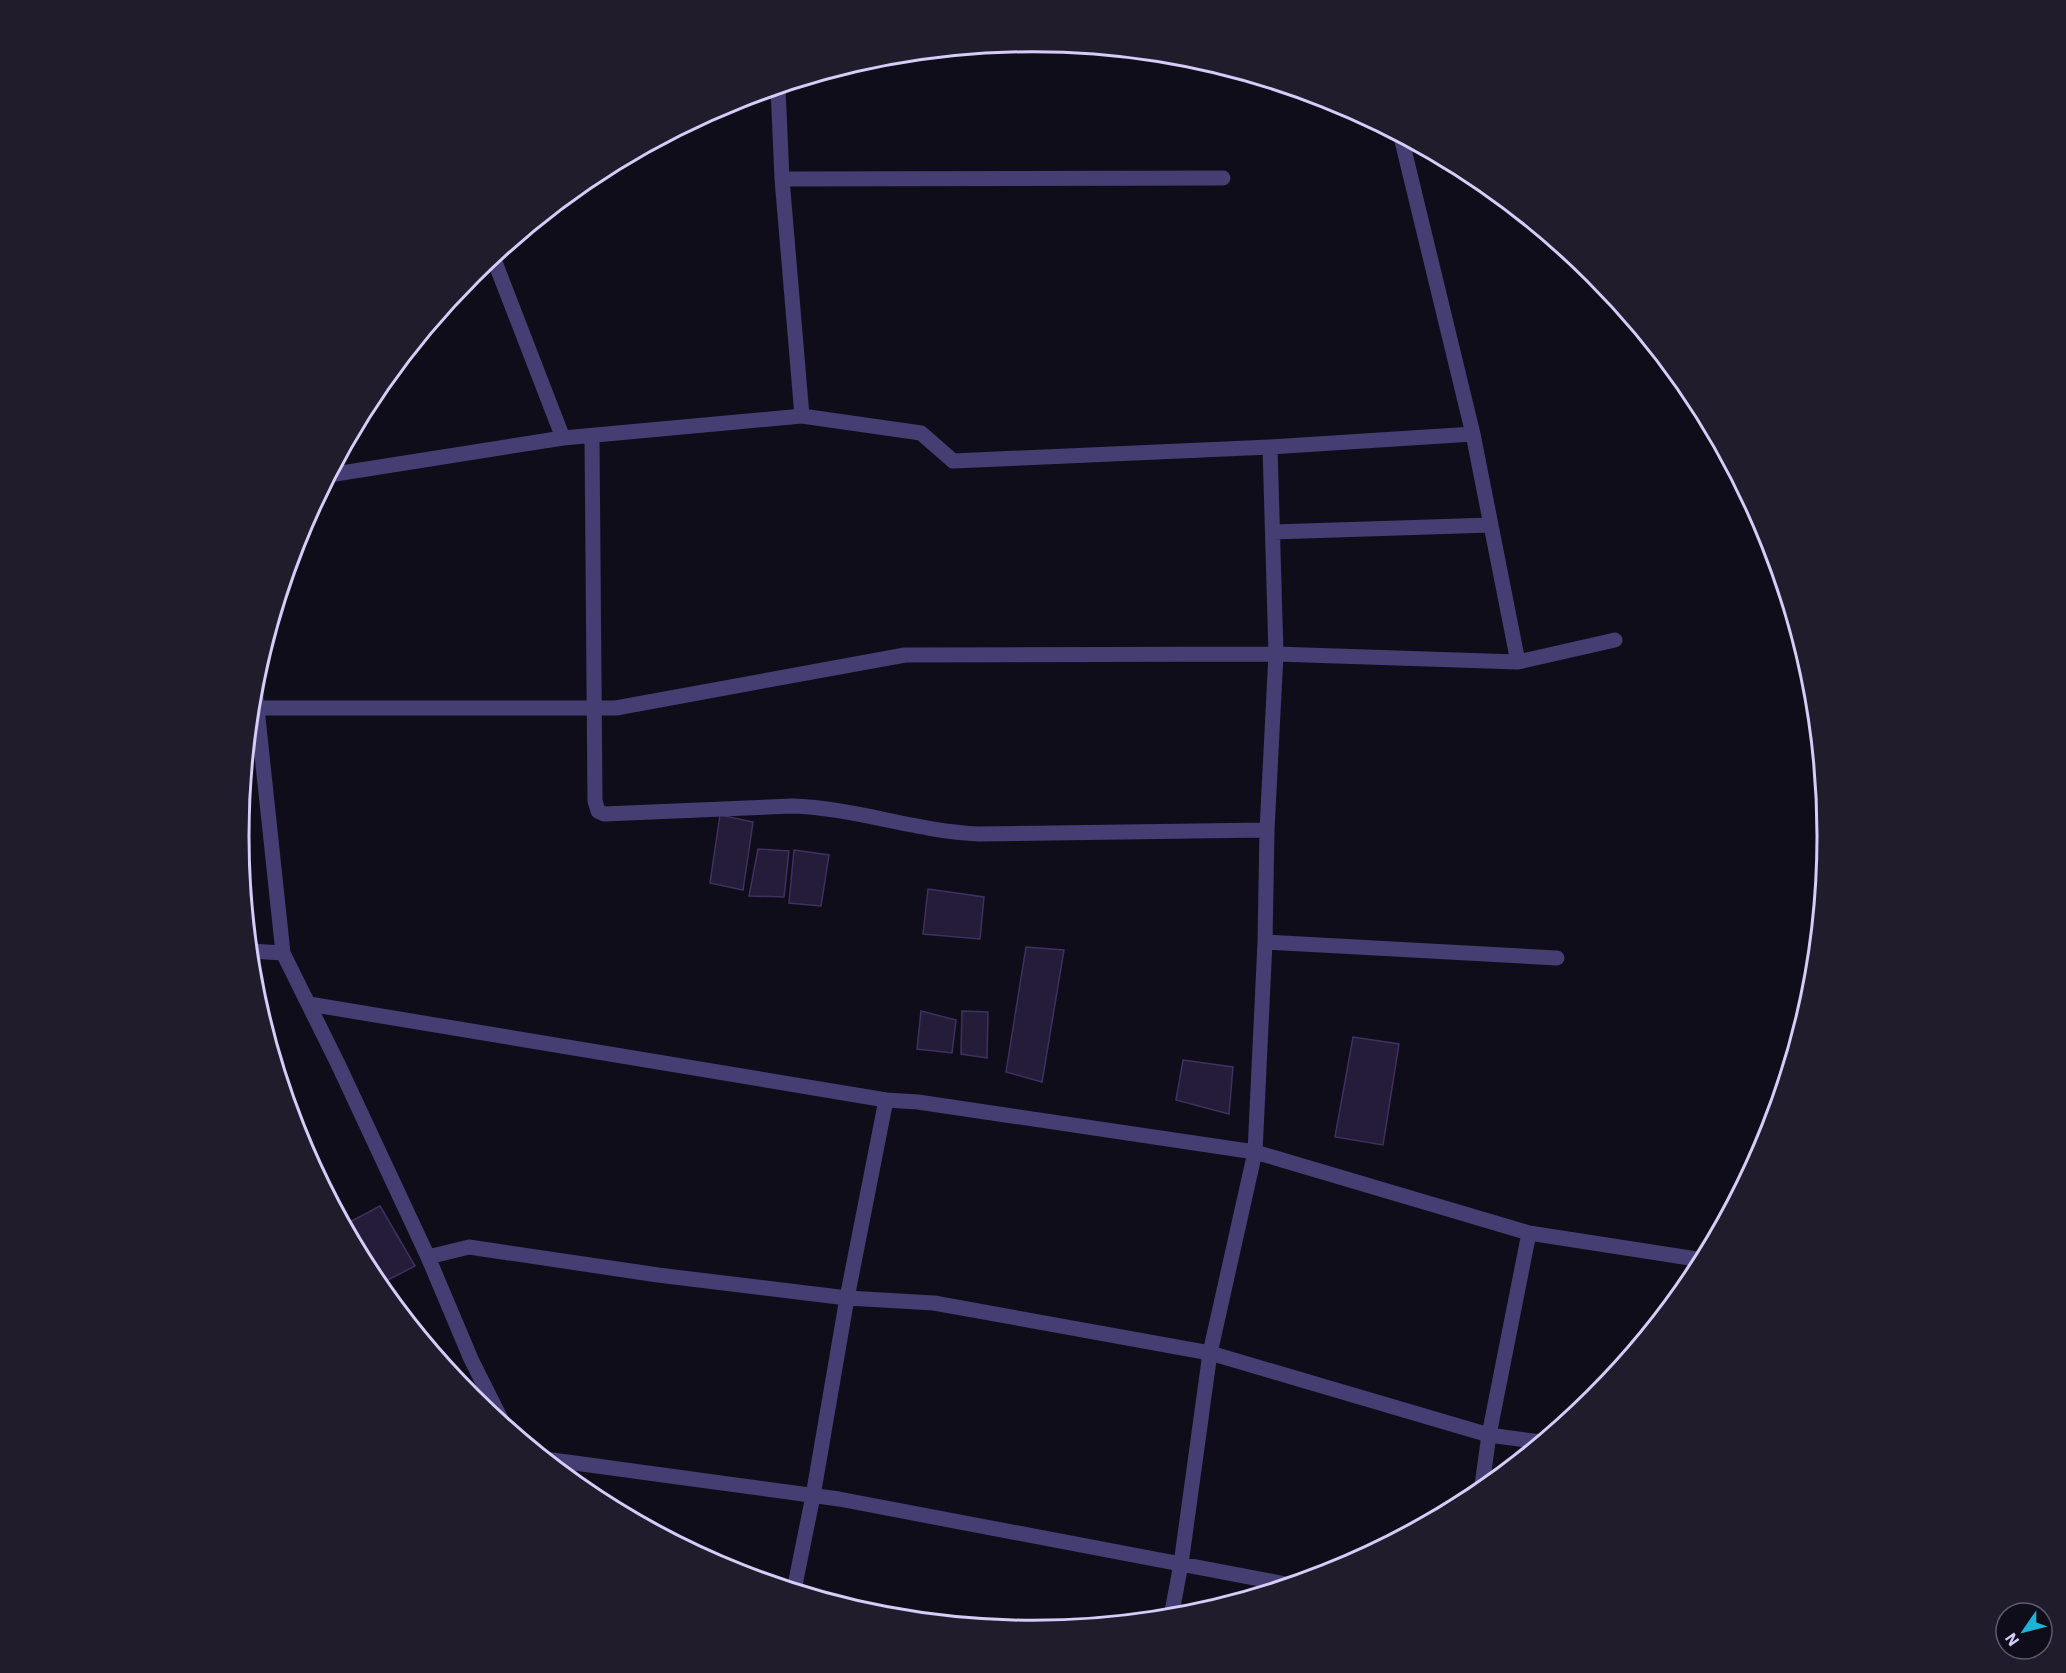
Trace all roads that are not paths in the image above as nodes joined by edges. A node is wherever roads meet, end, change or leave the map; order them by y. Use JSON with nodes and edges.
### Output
{"nodes":[{"id":1,"x":778,"y":95,"type":"edge"},
{"id":2,"x":1403,"y":146,"type":"edge"},
{"id":3,"x":1223,"y":178,"type":"dead end"},
{"id":4,"x":782,"y":179,"type":"junction"},
{"id":5,"x":496,"y":266,"type":"edge"},
{"id":6,"x":802,"y":416,"type":"junction"},
{"id":7,"x":1473,"y":434,"type":"junction"},
{"id":8,"x":592,"y":437,"type":"junction"},
{"id":9,"x":563,"y":438,"type":"junction"},
{"id":10,"x":1270,"y":447,"type":"junction"},
{"id":11,"x":338,"y":475,"type":"edge"},
{"id":12,"x":1491,"y":525,"type":"junction"},
{"id":13,"x":1273,"y":532,"type":"junction"},
{"id":14,"x":1615,"y":640,"type":"dead end"},
{"id":15,"x":1276,"y":654,"type":"junction"},
{"id":16,"x":1518,"y":662,"type":"junction"},
{"id":17,"x":260,"y":708,"type":"edge"},
{"id":18,"x":594,"y":708,"type":"junction"},
{"id":19,"x":257,"y":730,"type":"edge"},
{"id":20,"x":1267,"y":830,"type":"junction"},
{"id":21,"x":1265,"y":942,"type":"junction"},
{"id":22,"x":258,"y":951,"type":"edge"},
{"id":23,"x":283,"y":953,"type":"junction"},
{"id":24,"x":1557,"y":958,"type":"dead end"},
{"id":25,"x":309,"y":1004,"type":"junction"},
{"id":26,"x":886,"y":1100,"type":"junction"},
{"id":27,"x":1255,"y":1152,"type":"junction"},
{"id":28,"x":1529,"y":1233,"type":"junction"},
{"id":29,"x":428,"y":1257,"type":"junction"},
{"id":30,"x":1693,"y":1259,"type":"edge"},
{"id":31,"x":847,"y":1298,"type":"junction"},
{"id":32,"x":1210,"y":1353,"type":"junction"},
{"id":33,"x":494,"y":1405,"type":"edge"},
{"id":34,"x":1489,"y":1435,"type":"junction"},
{"id":35,"x":1532,"y":1441,"type":"edge"},
{"id":36,"x":560,"y":1461,"type":"edge"},
{"id":37,"x":1483,"y":1478,"type":"edge"},
{"id":38,"x":813,"y":1496,"type":"junction"},
{"id":39,"x":1181,"y":1564,"type":"junction"},
{"id":40,"x":1275,"y":1582,"type":"edge"},
{"id":41,"x":795,"y":1583,"type":"edge"},
{"id":42,"x":1173,"y":1607,"type":"edge"}],
"edges":[{"from":1,"to":4,"type":"street"},
{"from":2,"to":7,"type":"street"},
{"from":3,"to":4,"type":"street"},
{"from":4,"to":6,"type":"street"},
{"from":5,"to":9,"type":"street"},
{"from":6,"to":8,"type":"street"},
{"from":6,"to":10,"type":"street"},
{"from":7,"to":10,"type":"street"},
{"from":7,"to":12,"type":"street"},
{"from":8,"to":9,"type":"street"},
{"from":8,"to":18,"type":"street"},
{"from":9,"to":11,"type":"street"},
{"from":10,"to":13,"type":"street"},
{"from":12,"to":13,"type":"street"},
{"from":12,"to":16,"type":"street"},
{"from":13,"to":15,"type":"street"},
{"from":14,"to":16,"type":"street"},
{"from":15,"to":16,"type":"street"},
{"from":15,"to":18,"type":"street"},
{"from":15,"to":20,"type":"street"},
{"from":17,"to":18,"type":"street"},
{"from":18,"to":20,"type":"street"},
{"from":19,"to":23,"type":"street"},
{"from":20,"to":21,"type":"street"},
{"from":21,"to":24,"type":"street"},
{"from":21,"to":27,"type":"street"},
{"from":22,"to":23,"type":"street"},
{"from":23,"to":25,"type":"street"},
{"from":25,"to":26,"type":"street"},
{"from":25,"to":29,"type":"street"},
{"from":26,"to":27,"type":"street"},
{"from":26,"to":31,"type":"street"},
{"from":27,"to":28,"type":"street"},
{"from":27,"to":32,"type":"street"},
{"from":28,"to":30,"type":"street"},
{"from":28,"to":34,"type":"street"},
{"from":29,"to":31,"type":"street"},
{"from":29,"to":33,"type":"street"},
{"from":31,"to":32,"type":"street"},
{"from":31,"to":38,"type":"street"},
{"from":32,"to":34,"type":"street"},
{"from":32,"to":39,"type":"street"},
{"from":34,"to":35,"type":"street"},
{"from":34,"to":37,"type":"street"},
{"from":36,"to":38,"type":"street"},
{"from":38,"to":39,"type":"street"},
{"from":38,"to":41,"type":"street"},
{"from":39,"to":40,"type":"street"},
{"from":39,"to":42,"type":"street"}]}
